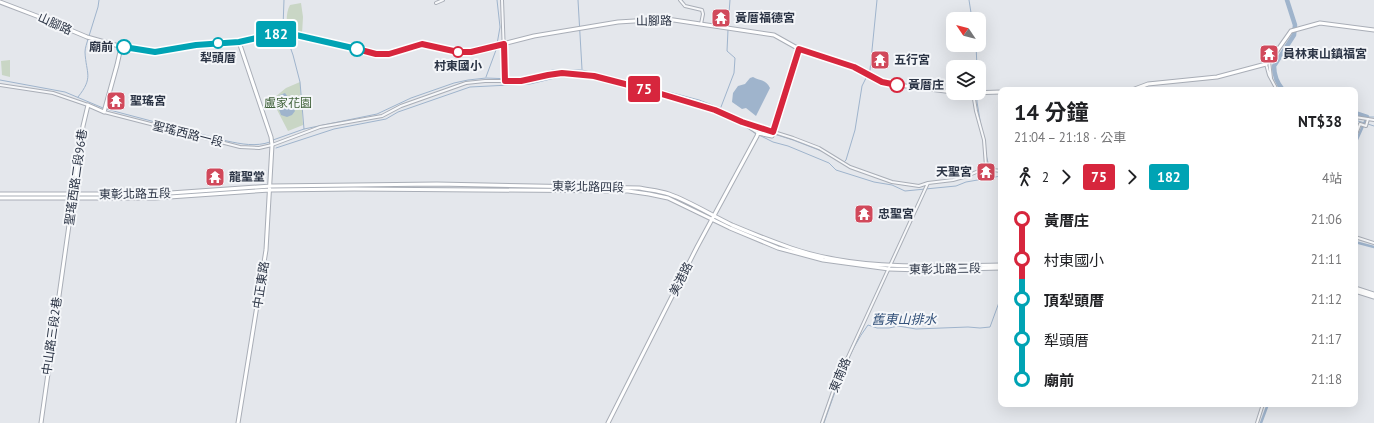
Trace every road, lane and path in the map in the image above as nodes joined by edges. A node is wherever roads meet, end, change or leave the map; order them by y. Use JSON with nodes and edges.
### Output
{"nodes":[{"id":1,"x":443,"y":0,"type":"edge"},
{"id":2,"x":502,"y":0,"type":"edge"},
{"id":3,"x":680,"y":0,"type":"edge"},
{"id":4,"x":0,"y":2,"type":"edge"},
{"id":5,"x":436,"y":3,"type":"dead end"},
{"id":6,"x":701,"y":24,"type":"junction"},
{"id":7,"x":1374,"y":30,"type":"edge"},
{"id":8,"x":239,"y":42,"type":"junction"},
{"id":9,"x":502,"y":44,"type":"junction"},
{"id":10,"x":121,"y":47,"type":"junction"},
{"id":11,"x":799,"y":49,"type":"junction"},
{"id":12,"x":1268,"y":63,"type":"junction"},
{"id":13,"x":505,"y":81,"type":"junction"},
{"id":14,"x":0,"y":85,"type":"edge"},
{"id":15,"x":1140,"y":87,"type":"edge"},
{"id":16,"x":1276,"y":87,"type":"edge"},
{"id":17,"x":946,"y":91,"type":"edge"},
{"id":18,"x":998,"y":92,"type":"edge"},
{"id":19,"x":986,"y":93,"type":"edge"},
{"id":20,"x":975,"y":100,"type":"edge"},
{"id":21,"x":88,"y":105,"type":"junction"},
{"id":22,"x":104,"y":112,"type":"junction"},
{"id":23,"x":1358,"y":118,"type":"edge"},
{"id":24,"x":1368,"y":119,"type":"junction"},
{"id":25,"x":1374,"y":120,"type":"edge"},
{"id":26,"x":742,"y":122,"type":"junction"},
{"id":27,"x":1358,"y":129,"type":"edge"},
{"id":28,"x":773,"y":132,"type":"junction"},
{"id":29,"x":757,"y":134,"type":"junction"},
{"id":30,"x":272,"y":145,"type":"junction"},
{"id":31,"x":986,"y":166,"type":"junction"},
{"id":32,"x":998,"y":171,"type":"edge"},
{"id":33,"x":928,"y":183,"type":"junction"},
{"id":34,"x":270,"y":188,"type":"junction"},
{"id":35,"x":0,"y":194,"type":"edge"},
{"id":36,"x":74,"y":196,"type":"junction"},
{"id":37,"x":0,"y":198,"type":"edge"},
{"id":38,"x":713,"y":218,"type":"junction"},
{"id":39,"x":1358,"y":238,"type":"edge"},
{"id":40,"x":1374,"y":243,"type":"edge"},
{"id":41,"x":65,"y":249,"type":"joint"},
{"id":42,"x":998,"y":264,"type":"edge"},
{"id":43,"x":891,"y":265,"type":"junction"},
{"id":44,"x":998,"y":268,"type":"edge"},
{"id":45,"x":889,"y":269,"type":"junction"},
{"id":46,"x":1358,"y":290,"type":"edge"},
{"id":47,"x":1374,"y":296,"type":"edge"},
{"id":48,"x":1262,"y":407,"type":"edge"},
{"id":49,"x":40,"y":423,"type":"edge"},
{"id":50,"x":238,"y":423,"type":"edge"},
{"id":51,"x":608,"y":423,"type":"edge"},
{"id":52,"x":822,"y":423,"type":"edge"},
{"id":53,"x":1257,"y":423,"type":"edge"}],
"edges":[{"from":1,"to":5,"type":"street"},
{"from":2,"to":9,"type":"street"},
{"from":3,"to":6,"type":"street"},
{"from":4,"to":10,"type":"street","name":"山腳路"},
{"from":6,"to":9,"type":"street","name":"山腳路"},
{"from":6,"to":11,"type":"street","name":"山腳路"},
{"from":7,"to":12,"type":"street"},
{"from":8,"to":9,"type":"street","name":"山腳路"},
{"from":8,"to":10,"type":"street","name":"山腳路"},
{"from":8,"to":30,"type":"street","name":"中正東路"},
{"from":9,"to":13,"type":"street"},
{"from":10,"to":22,"type":"street"},
{"from":11,"to":17,"type":"street"},
{"from":11,"to":28,"type":"street"},
{"from":12,"to":15,"type":"street"},
{"from":12,"to":16,"type":"street"},
{"from":13,"to":26,"type":"street","name":"聖瑤西路一段"},
{"from":13,"to":30,"type":"street","name":"聖瑤西路一段"},
{"from":14,"to":21,"type":"street"},
{"from":18,"to":19,"type":"street"},
{"from":20,"to":31,"type":"street"},
{"from":21,"to":22,"type":"street"},
{"from":21,"to":36,"type":"street","name":"聖瑤西路二段96巷"},
{"from":22,"to":30,"type":"street","name":"聖瑤西路一段"},
{"from":23,"to":24,"type":"street"},
{"from":24,"to":25,"type":"street"},
{"from":24,"to":27,"type":"street"},
{"from":26,"to":28,"type":"street"},
{"from":26,"to":29,"type":"street"},
{"from":28,"to":29,"type":"street"},
{"from":28,"to":33,"type":"street"},
{"from":29,"to":38,"type":"street","name":"美港路"},
{"from":30,"to":34,"type":"street","name":"中正東路"},
{"from":31,"to":32,"type":"street"},
{"from":31,"to":33,"type":"street"},
{"from":33,"to":43,"type":"street","name":"東南路"},
{"from":34,"to":36,"type":"street","name":"東彰北路五段"},
{"from":34,"to":38,"type":"street","name":"東彰北路四段"},
{"from":34,"to":50,"type":"street","name":"中正東路"},
{"from":35,"to":36,"type":"street","name":"東彰北路五段"},
{"from":36,"to":37,"type":"street","name":"東彰北路五段"},
{"from":36,"to":41,"type":"street","name":"聖瑤西路二段96巷"},
{"from":38,"to":43,"type":"street","name":"東彰北路四段"},
{"from":38,"to":45,"type":"street","name":"東彰北路四段"},
{"from":38,"to":51,"type":"street","name":"美港路"},
{"from":39,"to":40,"type":"street"},
{"from":41,"to":49,"type":"street","name":"中山路三段2巷"},
{"from":42,"to":43,"type":"street","name":"東彰北路三段"},
{"from":43,"to":45,"type":"street","name":"東南路"},
{"from":44,"to":45,"type":"street","name":"東彰北路三段"},
{"from":45,"to":52,"type":"street","name":"東南路"},
{"from":46,"to":47,"type":"street"},
{"from":48,"to":53,"type":"street"}]}
